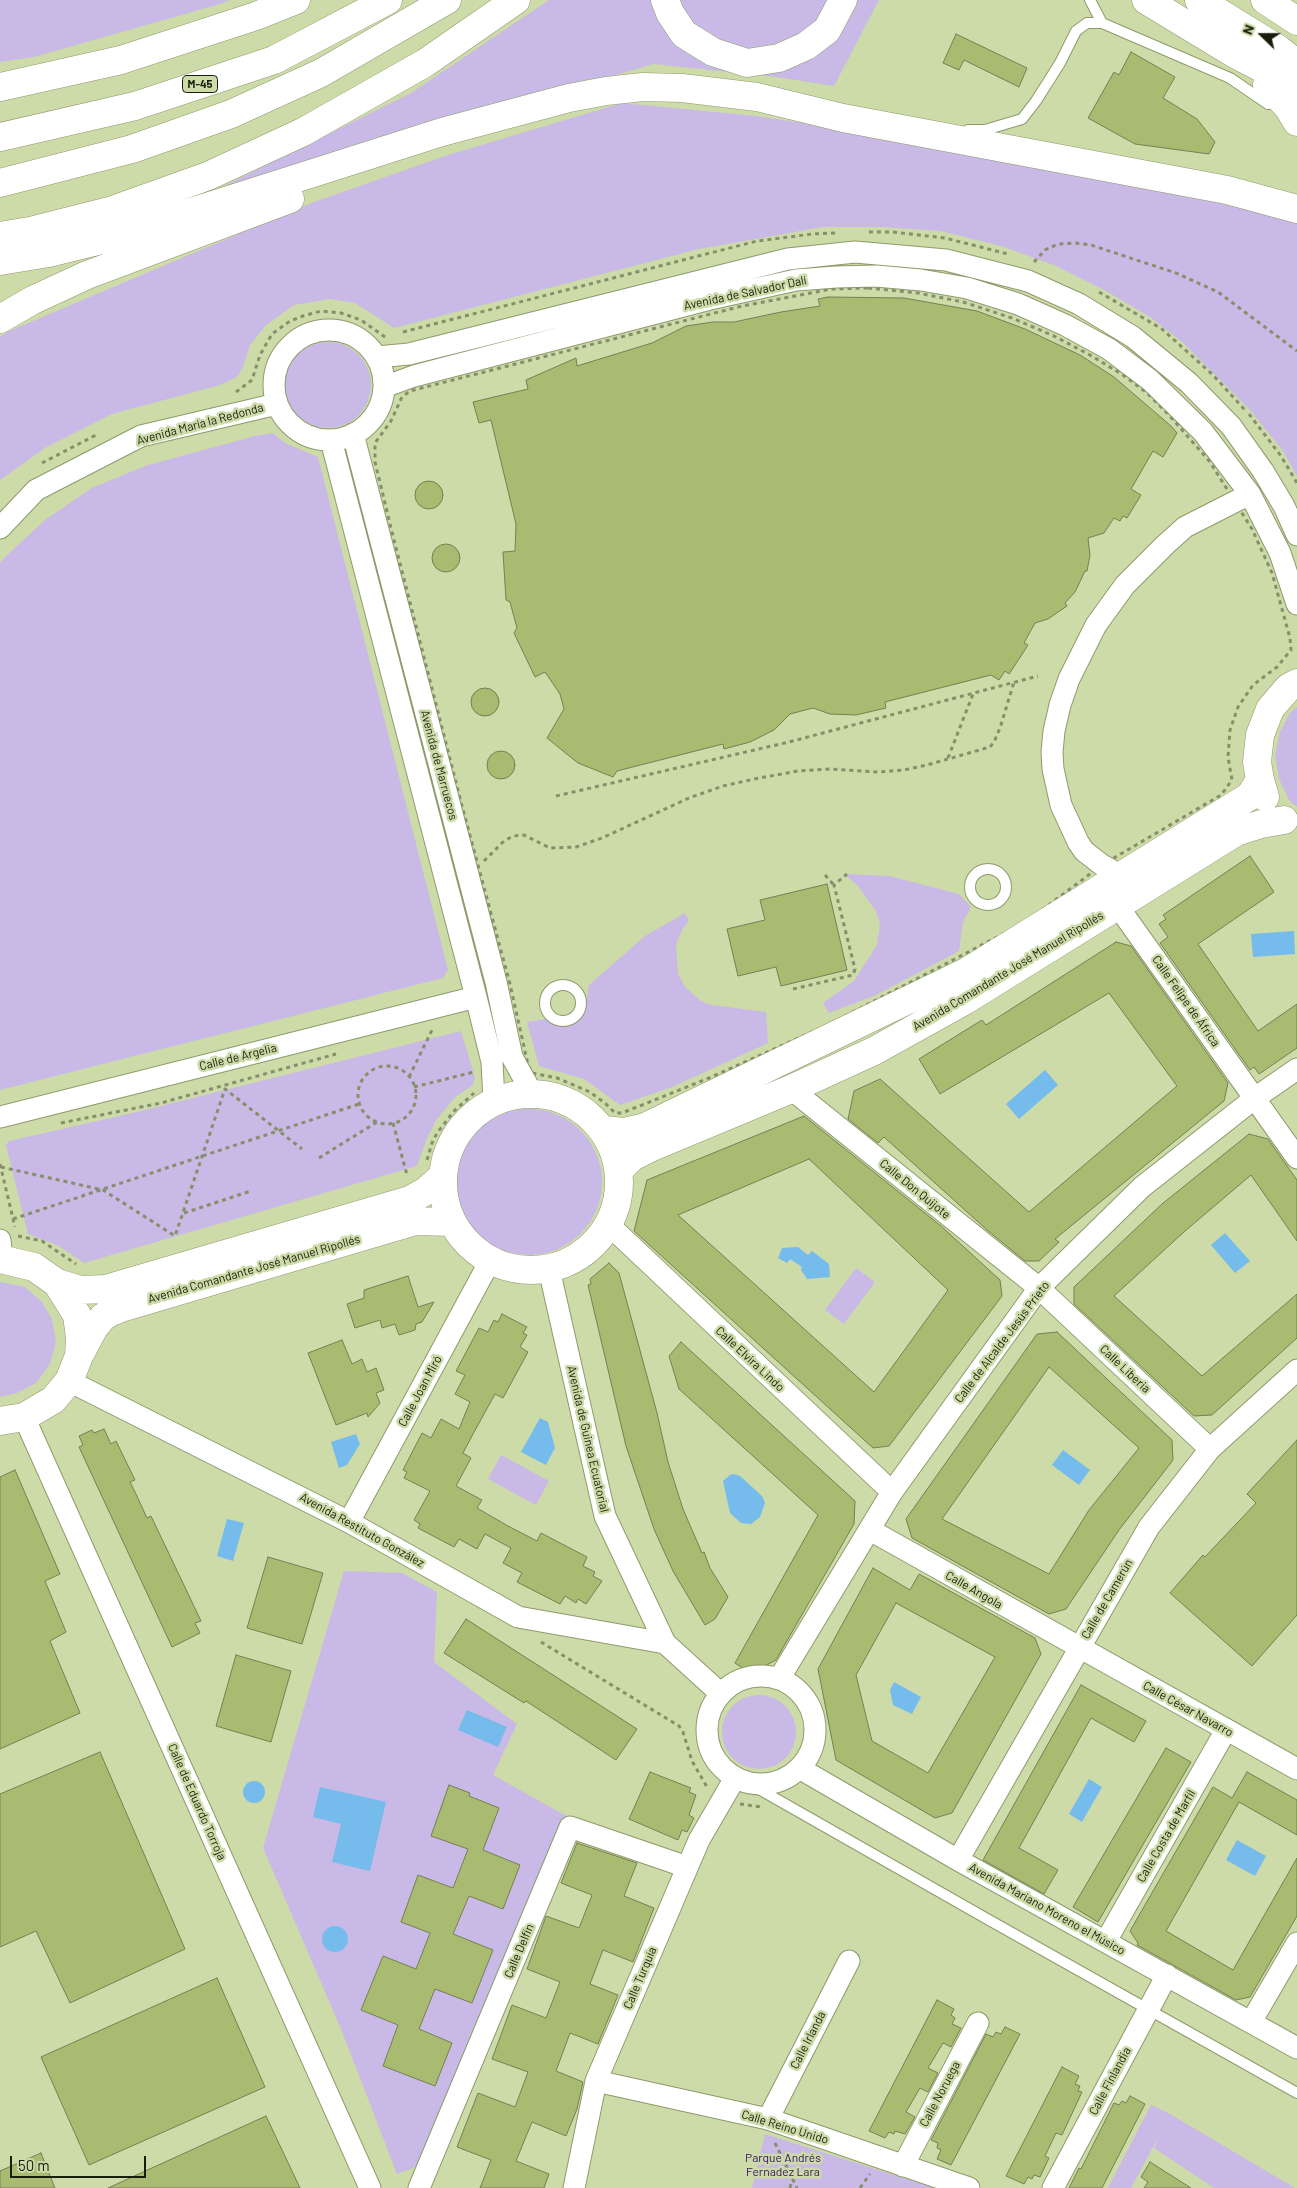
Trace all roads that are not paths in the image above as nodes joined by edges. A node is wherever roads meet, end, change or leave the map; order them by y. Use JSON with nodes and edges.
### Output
{"nodes":[{"id":1,"x":296,"y":0,"type":"edge"},
{"id":2,"x":388,"y":0,"type":"edge"},
{"id":3,"x":447,"y":0,"type":"edge"},
{"id":4,"x":516,"y":0,"type":"edge"},
{"id":5,"x":665,"y":0,"type":"edge"},
{"id":6,"x":843,"y":0,"type":"edge"},
{"id":7,"x":1090,"y":0,"type":"edge"},
{"id":8,"x":1146,"y":0,"type":"edge"},
{"id":9,"x":1199,"y":0,"type":"edge"},
{"id":10,"x":1265,"y":0,"type":"edge"},
{"id":11,"x":1297,"y":21,"type":"edge"},
{"id":12,"x":1102,"y":23,"type":"junction"},
{"id":13,"x":1235,"y":54,"type":"junction"},
{"id":14,"x":1297,"y":64,"type":"edge"},
{"id":15,"x":0,"y":87,"type":"edge"},
{"id":16,"x":1297,"y":94,"type":"edge"},
{"id":17,"x":785,"y":103,"type":"junction"},
{"id":18,"x":499,"y":118,"type":"junction"},
{"id":19,"x":1287,"y":122,"type":"edge"},
{"id":20,"x":0,"y":137,"type":"edge"},
{"id":21,"x":0,"y":183,"type":"edge"},
{"id":22,"x":1297,"y":209,"type":"edge"},
{"id":23,"x":0,"y":236,"type":"edge"},
{"id":24,"x":0,"y":261,"type":"edge"},
{"id":25,"x":0,"y":319,"type":"edge"},
{"id":26,"x":383,"y":349,"type":"junction"},
{"id":27,"x":384,"y":387,"type":"junction"},
{"id":28,"x":277,"y":404,"type":"junction"},
{"id":29,"x":353,"y":434,"type":"junction"},
{"id":30,"x":331,"y":440,"type":"junction"},
{"id":31,"x":1242,"y":498,"type":"junction"},
{"id":32,"x":0,"y":528,"type":"edge"},
{"id":33,"x":1297,"y":536,"type":"edge"},
{"id":34,"x":1297,"y":604,"type":"edge"},
{"id":35,"x":1297,"y":683,"type":"edge"},
{"id":36,"x":1260,"y":780,"type":"junction"},
{"id":37,"x":1291,"y":825,"type":"edge"},
{"id":38,"x":1112,"y":870,"type":"junction"},
{"id":39,"x":1117,"y":905,"type":"junction"},
{"id":40,"x":476,"y":997,"type":"junction"},
{"id":41,"x":1297,"y":1069,"type":"edge"},
{"id":42,"x":791,"y":1089,"type":"junction"},
{"id":43,"x":532,"y":1093,"type":"junction"},
{"id":44,"x":487,"y":1094,"type":"junction"},
{"id":45,"x":1254,"y":1098,"type":"junction"},
{"id":46,"x":0,"y":1117,"type":"edge"},
{"id":47,"x":604,"y":1130,"type":"junction"},
{"id":48,"x":1297,"y":1158,"type":"edge"},
{"id":49,"x":435,"y":1170,"type":"junction"},
{"id":50,"x":619,"y":1170,"type":"junction"},
{"id":51,"x":452,"y":1222,"type":"junction"},
{"id":52,"x":609,"y":1225,"type":"junction"},
{"id":53,"x":7,"y":1246,"type":"edge"},
{"id":54,"x":490,"y":1261,"type":"junction"},
{"id":55,"x":549,"y":1269,"type":"junction"},
{"id":56,"x":63,"y":1274,"type":"junction"},
{"id":57,"x":1039,"y":1288,"type":"junction"},
{"id":58,"x":74,"y":1368,"type":"junction"},
{"id":59,"x":1297,"y":1370,"type":"edge"},
{"id":60,"x":12,"y":1419,"type":"edge"},
{"id":61,"x":1210,"y":1449,"type":"junction"},
{"id":62,"x":892,"y":1492,"type":"junction"},
{"id":63,"x":350,"y":1522,"type":"junction"},
{"id":64,"x":870,"y":1530,"type":"junction"},
{"id":65,"x":666,"y":1643,"type":"junction"},
{"id":66,"x":1078,"y":1649,"type":"junction"},
{"id":67,"x":780,"y":1680,"type":"junction"},
{"id":68,"x":721,"y":1694,"type":"junction"},
{"id":69,"x":1226,"y":1730,"type":"junction"},
{"id":70,"x":799,"y":1768,"type":"junction"},
{"id":71,"x":1297,"y":1769,"type":"edge"},
{"id":72,"x":743,"y":1781,"type":"junction"},
{"id":73,"x":958,"y":1860,"type":"junction"},
{"id":74,"x":687,"y":1868,"type":"junction"},
{"id":75,"x":1106,"y":1942,"type":"junction"},
{"id":76,"x":1297,"y":1943,"type":"edge"},
{"id":77,"x":849,"y":1961,"type":"dead end"},
{"id":78,"x":1167,"y":1975,"type":"junction"},
{"id":79,"x":1148,"y":2010,"type":"junction"},
{"id":80,"x":1251,"y":2022,"type":"junction"},
{"id":81,"x":978,"y":2023,"type":"dead end"},
{"id":82,"x":1297,"y":2048,"type":"edge"},
{"id":83,"x":596,"y":2081,"type":"junction"},
{"id":84,"x":1297,"y":2093,"type":"edge"},
{"id":85,"x":768,"y":2119,"type":"junction"},
{"id":86,"x":903,"y":2166,"type":"junction"},
{"id":87,"x":370,"y":2188,"type":"edge"},
{"id":88,"x":419,"y":2188,"type":"edge"},
{"id":89,"x":574,"y":2188,"type":"edge"},
{"id":90,"x":969,"y":2188,"type":"edge"},
{"id":91,"x":1053,"y":2188,"type":"edge"}],
"edges":[{"from":1,"to":15,"type":"main road"},
{"from":2,"to":20,"type":"main road","number":"M-45"},
{"from":3,"to":21,"type":"main road"},
{"from":4,"to":23,"type":"main road"},
{"from":5,"to":6,"type":"main road"},
{"from":7,"to":12,"type":"lane"},
{"from":8,"to":13,"type":"main road"},
{"from":9,"to":14,"type":"main road"},
{"from":10,"to":11,"type":"main road"},
{"from":12,"to":17,"type":"lane"},
{"from":12,"to":19,"type":"lane"},
{"from":13,"to":16,"type":"main road"},
{"from":13,"to":19,"type":"main road"},
{"from":17,"to":18,"type":"main road"},
{"from":17,"to":22,"type":"main road"},
{"from":18,"to":24,"type":"main road"},
{"from":18,"to":25,"type":"main road"},
{"from":26,"to":27,"type":"street"},
{"from":26,"to":28,"type":"street"},
{"from":26,"to":33,"type":"street","name":"Avenida de Salvador Dalí"},
{"from":27,"to":29,"type":"street"},
{"from":27,"to":31,"type":"street","name":"Avenida de Salvador Dalí"},
{"from":28,"to":30,"type":"street"},
{"from":28,"to":32,"type":"street","name":"Avenida María la Redonda"},
{"from":29,"to":30,"type":"street"},
{"from":29,"to":43,"type":"street","name":"Avenida de Marruecos"},
{"from":30,"to":40,"type":"street","name":"Avenida de Marruecos"},
{"from":31,"to":34,"type":"street","name":"Avenida de Salvador Dalí"},
{"from":31,"to":38,"type":"street"},
{"from":35,"to":36,"type":"main road"},
{"from":36,"to":37,"type":"main road"},
{"from":36,"to":38,"type":"main road","name":"Avenida Comandante José Manuel Ripollés"},
{"from":37,"to":39,"type":"main road","name":"Avenida Comandante José Manuel Ripollés"},
{"from":38,"to":47,"type":"main road","name":"Avenida Comandante José Manuel Ripollés"},
{"from":39,"to":42,"type":"main road","name":"Avenida Comandante José Manuel Ripollés"},
{"from":39,"to":45,"type":"street","name":"Calle Felipe de África"},
{"from":40,"to":44,"type":"street","name":"Avenida de Marruecos"},
{"from":40,"to":46,"type":"street","name":"Calle de Argelia"},
{"from":41,"to":45,"type":"street","name":"Calle de Alcalde Jesús Prieto"},
{"from":42,"to":50,"type":"main road","name":"Avenida Comandante José Manuel Ripollés"},
{"from":42,"to":57,"type":"street","name":"Calle Don Quijote"},
{"from":43,"to":44,"type":"main road"},
{"from":43,"to":47,"type":"main road"},
{"from":44,"to":49,"type":"main road"},
{"from":45,"to":48,"type":"street","name":"Calle Felipe de África"},
{"from":45,"to":57,"type":"street","name":"Calle de Alcalde Jesús Prieto"},
{"from":47,"to":50,"type":"main road"},
{"from":49,"to":51,"type":"main road"},
{"from":49,"to":56,"type":"main road","name":"Avenida Comandante José Manuel Ripollés"},
{"from":50,"to":52,"type":"main road"},
{"from":51,"to":54,"type":"main road"},
{"from":51,"to":58,"type":"main road","name":"Avenida Comandante José Manuel Ripollés"},
{"from":52,"to":55,"type":"main road"},
{"from":52,"to":62,"type":"street","name":"Calle Elvira Lindo"},
{"from":53,"to":56,"type":"main road"},
{"from":54,"to":55,"type":"main road"},
{"from":54,"to":63,"type":"street","name":"Calle Joan Miró"},
{"from":55,"to":65,"type":"street","name":"Avenida de Guinea Ecuatorial"},
{"from":56,"to":58,"type":"main road"},
{"from":57,"to":61,"type":"street","name":"Calle Liberia"},
{"from":57,"to":62,"type":"street","name":"Calle de Alcalde Jesús Prieto"},
{"from":58,"to":60,"type":"main road","name":"Avenida Comandante José Manuel Ripollés"},
{"from":58,"to":63,"type":"street","name":"Avenida Restituto González"},
{"from":59,"to":61,"type":"street","name":"Calle de Camerún"},
{"from":60,"to":87,"type":"street","name":"Calle de Eduardo Torroja"},
{"from":61,"to":66,"type":"street","name":"Calle de Camerún"},
{"from":62,"to":64,"type":"street","name":"Calle de Alcalde Jesús Prieto"},
{"from":63,"to":65,"type":"street","name":"Avenida Restituto González"},
{"from":64,"to":66,"type":"street","name":"Calle Angola"},
{"from":64,"to":67,"type":"street","name":"Calle de Alcalde Jesús Prieto"},
{"from":65,"to":68,"type":"street","name":"Avenida de Guinea Ecuatorial"},
{"from":66,"to":69,"type":"street","name":"Calle César Navarro"},
{"from":66,"to":73,"type":"street","name":"Calle de Camerún"},
{"from":67,"to":68,"type":"street"},
{"from":67,"to":70,"type":"street"},
{"from":68,"to":72,"type":"street"},
{"from":69,"to":71,"type":"street","name":"Calle César Navarro"},
{"from":69,"to":75,"type":"street","name":"Calle Costa de Marfíl"},
{"from":70,"to":72,"type":"street"},
{"from":70,"to":73,"type":"street","name":"Avenida Mariano Moreno el Músico"},
{"from":72,"to":74,"type":"street","name":"Calle Turquía"},
{"from":72,"to":79,"type":"lane"},
{"from":73,"to":75,"type":"street","name":"Avenida Mariano Moreno el Músico"},
{"from":74,"to":83,"type":"street","name":"Calle Turquía"},
{"from":74,"to":88,"type":"street","name":"Calle Delfín"},
{"from":75,"to":78,"type":"street","name":"Avenida Mariano Moreno el Músico"},
{"from":76,"to":80,"type":"street"},
{"from":77,"to":85,"type":"street","name":"Calle Irlanda"},
{"from":78,"to":79,"type":"street","name":"Calle Finlandia"},
{"from":78,"to":80,"type":"street","name":"Avenida Mariano Moreno el Músico"},
{"from":79,"to":84,"type":"lane"},
{"from":79,"to":91,"type":"street","name":"Calle Finlandia"},
{"from":80,"to":82,"type":"street","name":"Avenida Mariano Moreno el Músico"},
{"from":81,"to":86,"type":"street","name":"Calle Noruega"},
{"from":83,"to":85,"type":"street","name":"Calle Reino Unido"},
{"from":83,"to":89,"type":"street","name":"Calle Turquía"},
{"from":85,"to":86,"type":"street","name":"Calle Reino Unido"},
{"from":86,"to":90,"type":"street","name":"Calle Reino Unido"}]}
